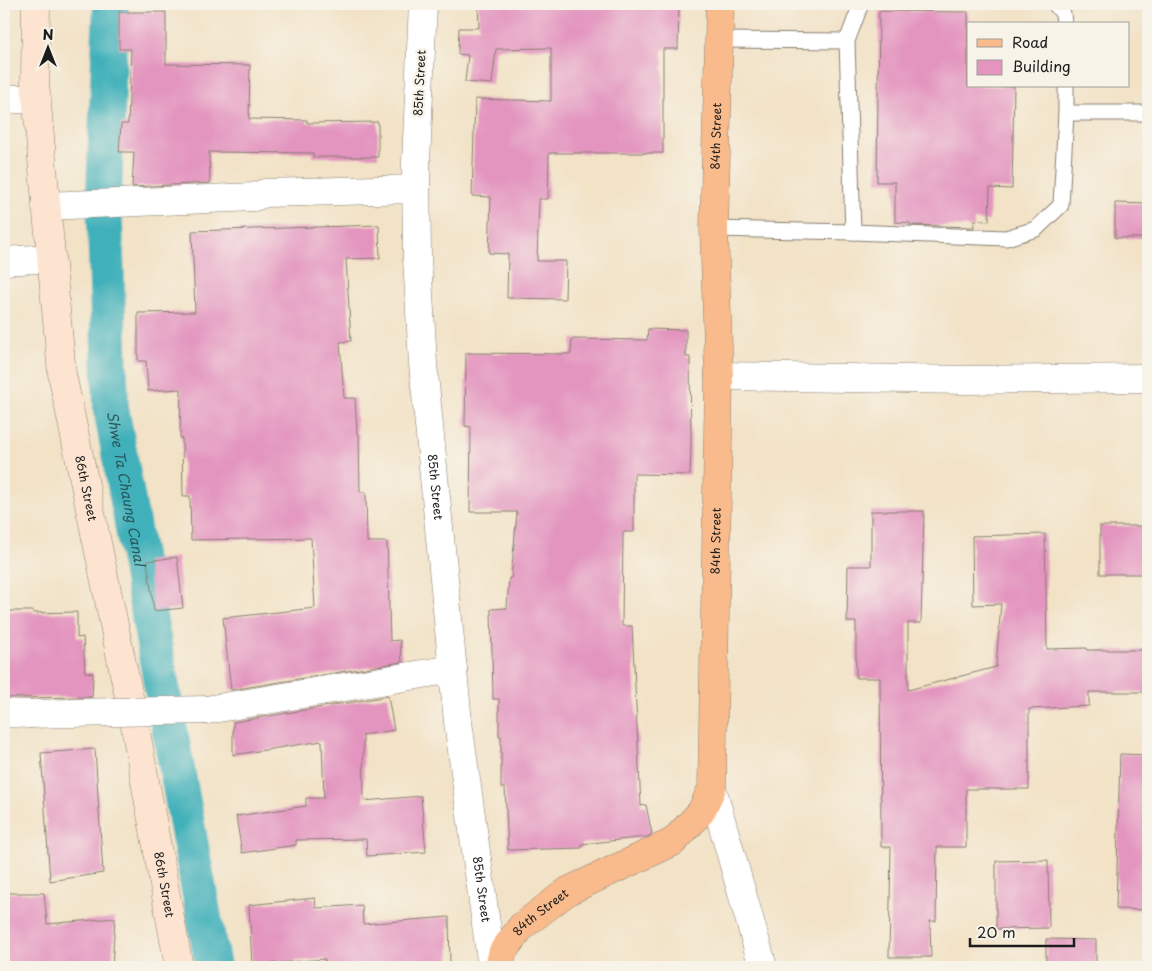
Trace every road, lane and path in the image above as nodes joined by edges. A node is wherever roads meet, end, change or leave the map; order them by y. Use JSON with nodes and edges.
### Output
{"nodes":[{"id":1,"x":36,"y":4,"type":"edge"},
{"id":2,"x":423,"y":4,"type":"edge"},
{"id":3,"x":720,"y":4,"type":"edge"},
{"id":4,"x":861,"y":4,"type":"edge"},
{"id":5,"x":1055,"y":4,"type":"edge"},
{"id":6,"x":1064,"y":22,"type":"edge"},
{"id":7,"x":719,"y":40,"type":"junction"},
{"id":8,"x":847,"y":41,"type":"junction"},
{"id":9,"x":1066,"y":88,"type":"edge"},
{"id":10,"x":4,"y":99,"type":"edge"},
{"id":11,"x":37,"y":99,"type":"junction"},
{"id":12,"x":1066,"y":113,"type":"junction"},
{"id":13,"x":1148,"y":113,"type":"edge"},
{"id":14,"x":416,"y":189,"type":"junction"},
{"id":15,"x":46,"y":206,"type":"junction"},
{"id":16,"x":714,"y":229,"type":"junction"},
{"id":17,"x":853,"y":232,"type":"junction"},
{"id":18,"x":51,"y":258,"type":"junction"},
{"id":19,"x":4,"y":261,"type":"edge"},
{"id":20,"x":719,"y":376,"type":"junction"},
{"id":21,"x":1148,"y":378,"type":"edge"},
{"id":22,"x":453,"y":669,"type":"junction"},
{"id":23,"x":16,"y":714,"type":"edge"},
{"id":24,"x":712,"y":788,"type":"junction"},
{"id":25,"x":179,"y":967,"type":"edge"},
{"id":26,"x":492,"y":967,"type":"edge"},
{"id":27,"x":499,"y":967,"type":"edge"},
{"id":28,"x":763,"y":967,"type":"edge"}],
"edges":[{"from":1,"to":11,"type":"main road","name":"86th Street"},
{"from":2,"to":14,"type":"street","name":"85th Street"},
{"from":3,"to":7,"type":"main road","name":"84th Street"},
{"from":4,"to":8,"type":"lane"},
{"from":5,"to":6,"type":"lane"},
{"from":7,"to":8,"type":"lane"},
{"from":7,"to":16,"type":"main road","name":"84th Street"},
{"from":8,"to":17,"type":"lane"},
{"from":9,"to":12,"type":"lane"},
{"from":10,"to":11,"type":"street"},
{"from":11,"to":15,"type":"main road","name":"86th Street"},
{"from":12,"to":13,"type":"lane"},
{"from":12,"to":17,"type":"lane"},
{"from":14,"to":15,"type":"street"},
{"from":14,"to":22,"type":"street","name":"85th Street"},
{"from":15,"to":18,"type":"main road","name":"86th Street"},
{"from":16,"to":17,"type":"lane"},
{"from":16,"to":20,"type":"main road","name":"84th Street"},
{"from":18,"to":19,"type":"street"},
{"from":18,"to":25,"type":"main road","name":"86th Street"},
{"from":20,"to":21,"type":"street"},
{"from":20,"to":24,"type":"main road","name":"84th Street"},
{"from":22,"to":23,"type":"street","bridge":true},
{"from":22,"to":26,"type":"street","name":"85th Street"},
{"from":24,"to":27,"type":"main road","name":"84th Street"},
{"from":24,"to":28,"type":"street"}]}
